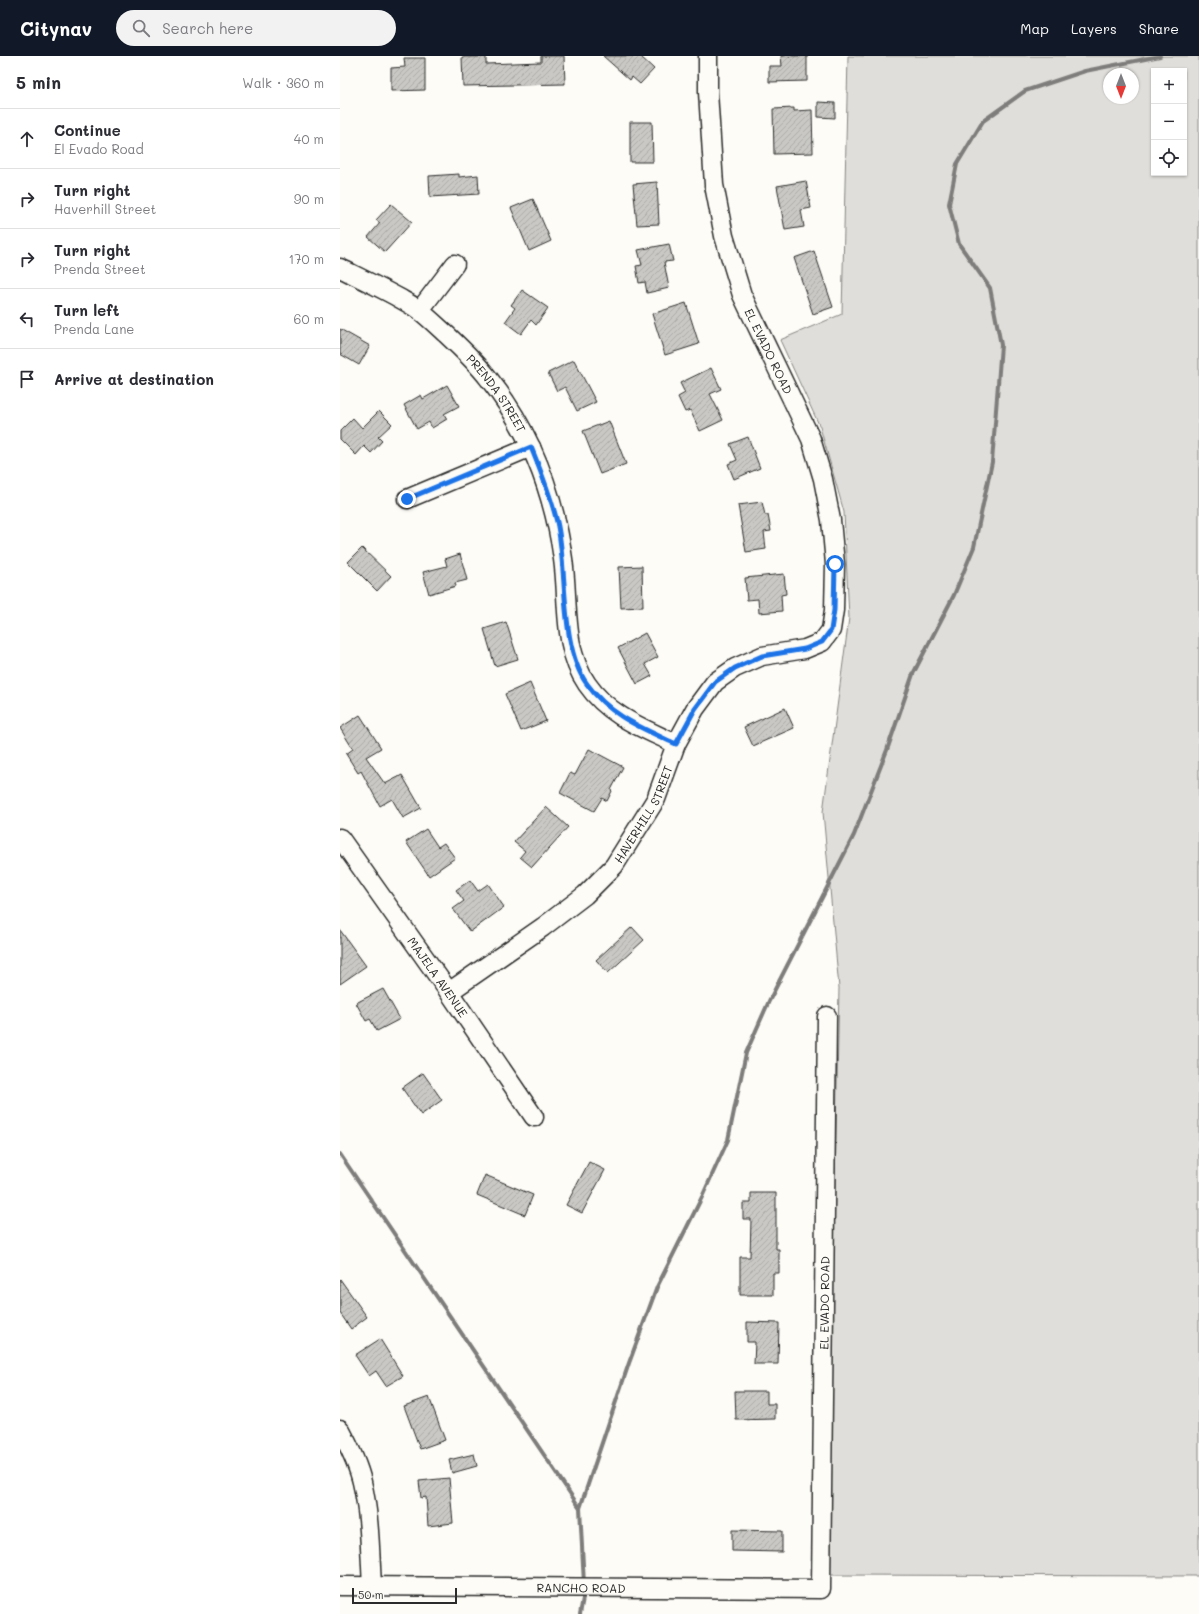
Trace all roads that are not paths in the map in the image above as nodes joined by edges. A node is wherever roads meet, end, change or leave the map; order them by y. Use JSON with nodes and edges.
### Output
{"nodes":[{"id":1,"x":708,"y":56,"type":"edge"},
{"id":2,"x":455,"y":264,"type":"dead end"},
{"id":3,"x":340,"y":268,"type":"edge"},
{"id":4,"x":420,"y":310,"type":"junction"},
{"id":5,"x":531,"y":447,"type":"junction"},
{"id":6,"x":407,"y":499,"type":"dead end"},
{"id":7,"x":822,"y":642,"type":"joint"},
{"id":8,"x":676,"y":744,"type":"junction"},
{"id":9,"x":340,"y":838,"type":"edge"},
{"id":10,"x":449,"y":992,"type":"junction"},
{"id":11,"x":827,"y":1016,"type":"dead end"},
{"id":12,"x":534,"y":1117,"type":"dead end"},
{"id":13,"x":340,"y":1429,"type":"edge"},
{"id":14,"x":340,"y":1586,"type":"edge"},
{"id":15,"x":372,"y":1586,"type":"junction"},
{"id":16,"x":821,"y":1589,"type":"joint"}],
"edges":[{"from":1,"to":7,"type":"street","name":"EL EVADO ROAD"},
{"from":2,"to":4,"type":"street"},
{"from":3,"to":4,"type":"street","name":"PRENDA STREET"},
{"from":4,"to":5,"type":"street","name":"PRENDA STREET"},
{"from":5,"to":6,"type":"street"},
{"from":5,"to":8,"type":"street","name":"PRENDA STREET"},
{"from":7,"to":8,"type":"street","name":"HAVERHILL STREET"},
{"from":8,"to":10,"type":"street","name":"HAVERHILL STREET"},
{"from":9,"to":10,"type":"street","name":"MAJELA AVENUE"},
{"from":10,"to":12,"type":"street","name":"MAJELA AVENUE"},
{"from":11,"to":16,"type":"street","name":"EL EVADO ROAD"},
{"from":13,"to":15,"type":"street"},
{"from":14,"to":15,"type":"street","name":"RANCHO ROAD"},
{"from":15,"to":16,"type":"street","name":"RANCHO ROAD"}]}
